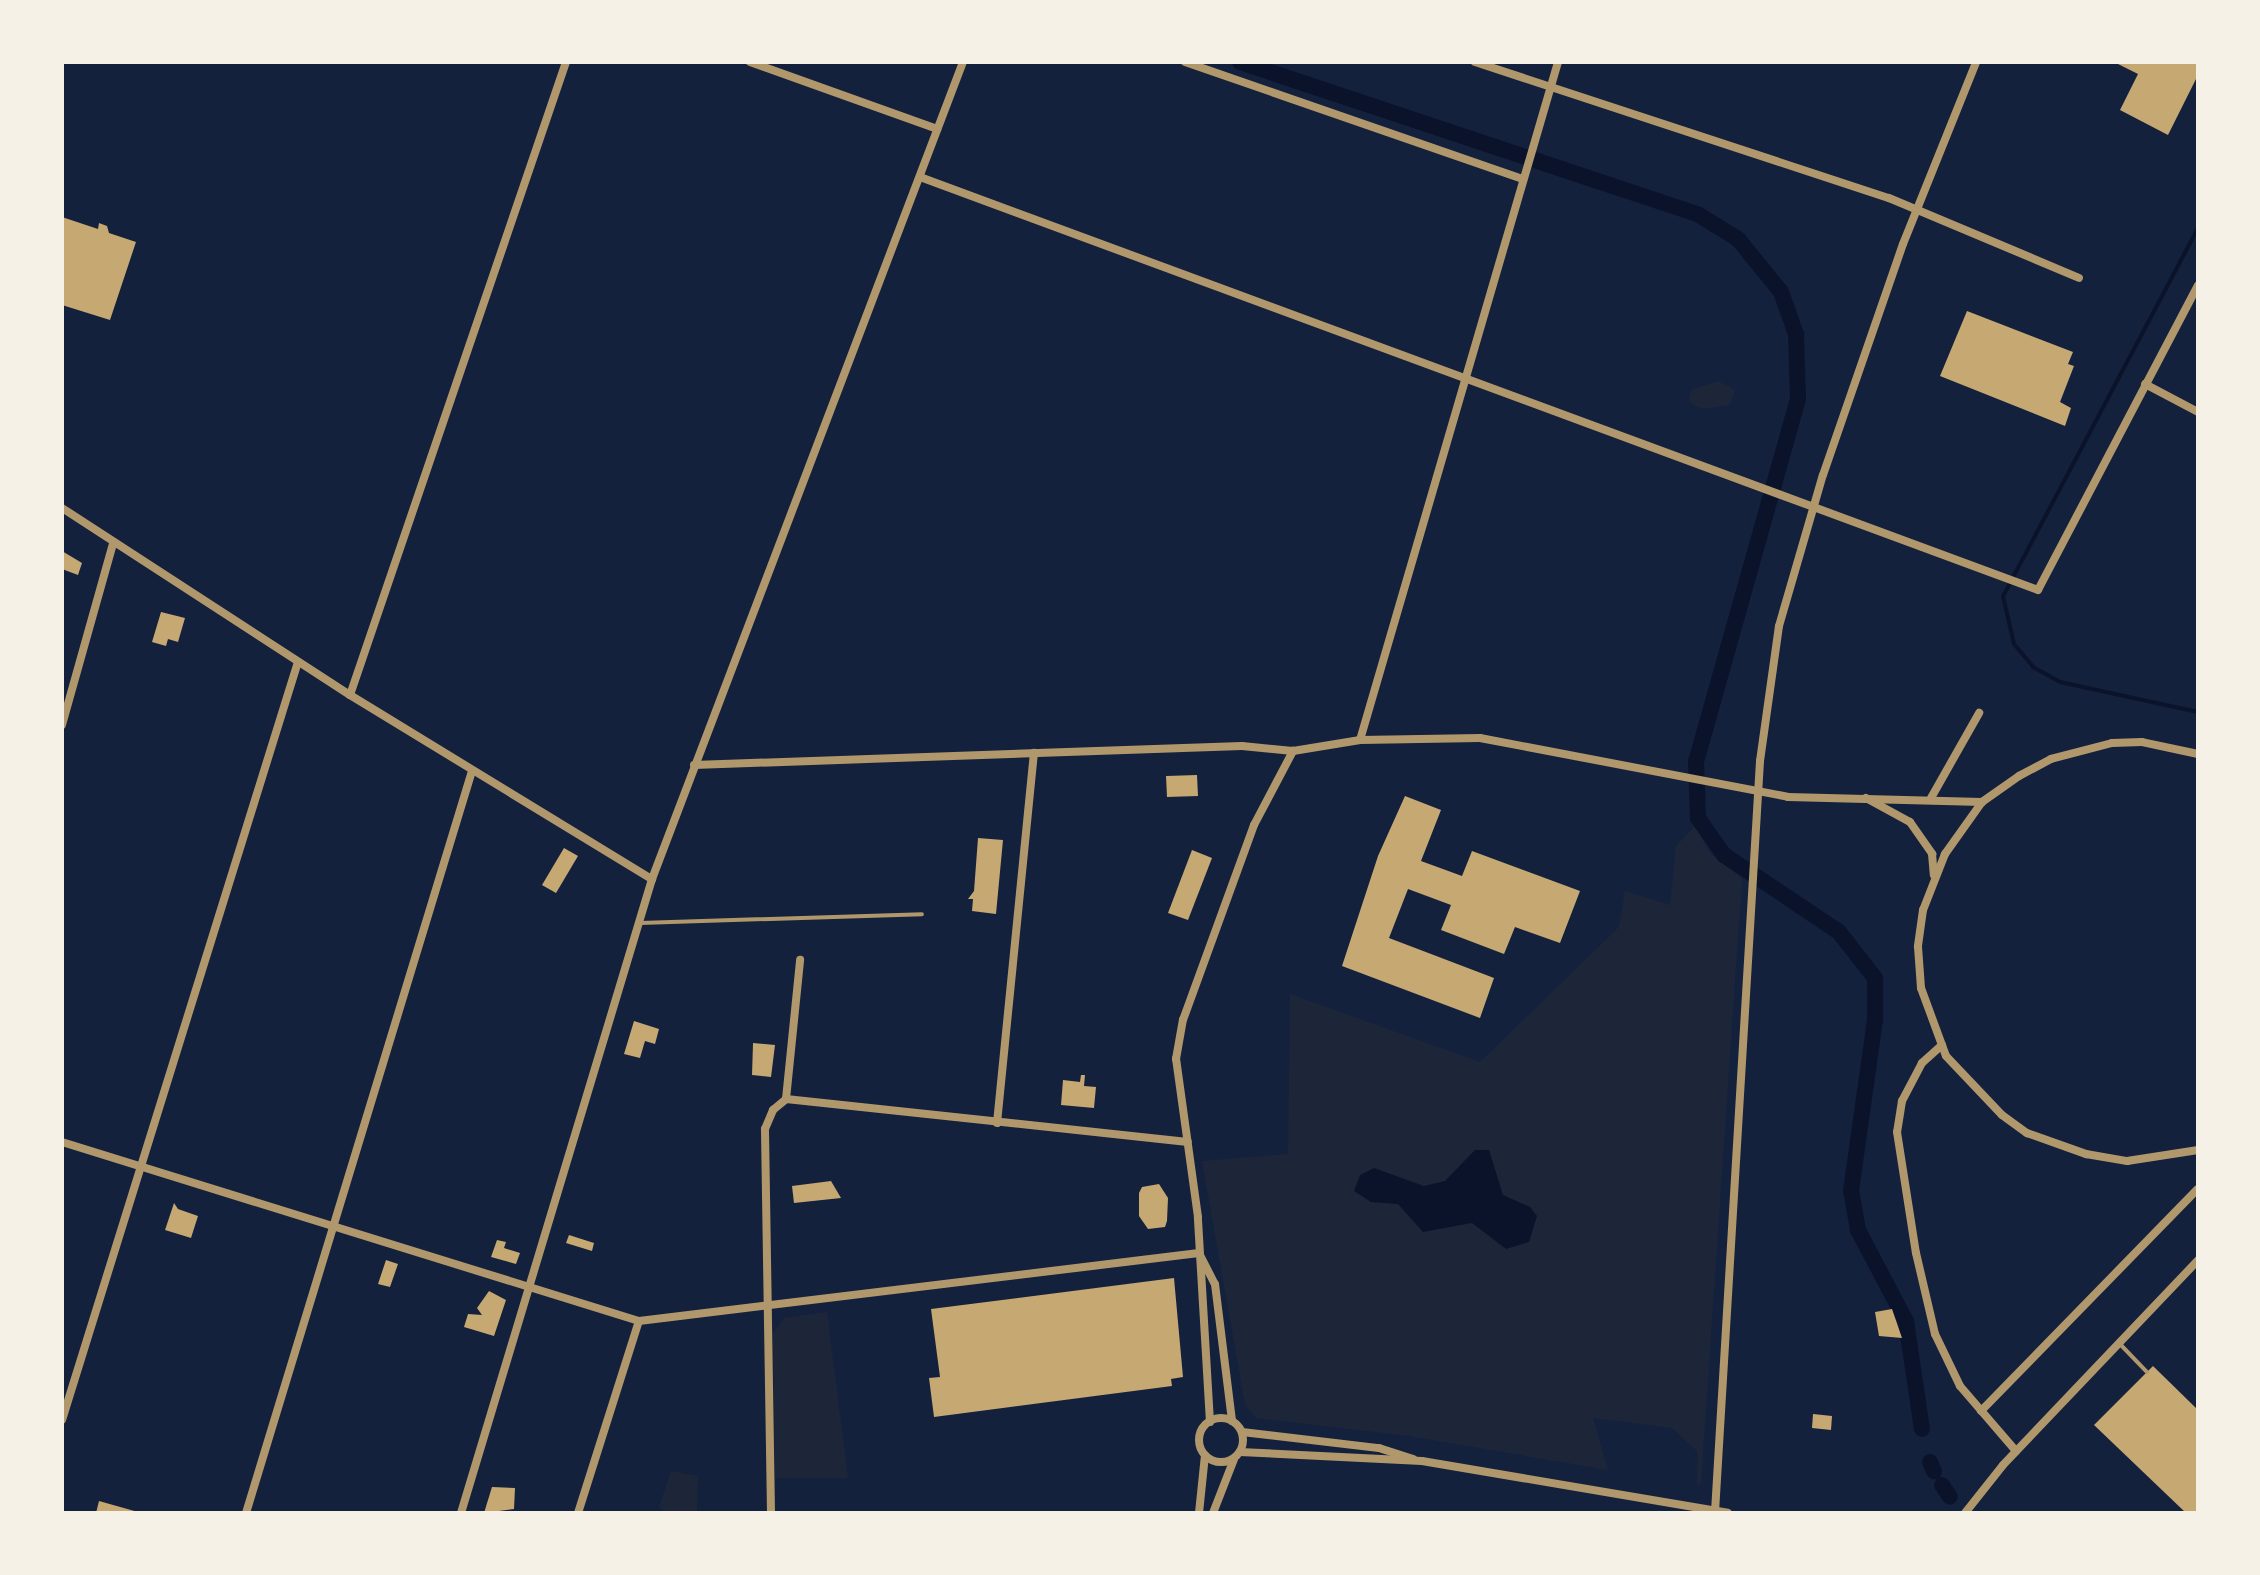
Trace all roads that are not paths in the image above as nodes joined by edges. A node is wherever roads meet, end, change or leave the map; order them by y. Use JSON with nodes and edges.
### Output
{"nodes":[{"id":1,"x":566,"y":62,"type":"edge"},
{"id":2,"x":750,"y":62,"type":"edge"},
{"id":3,"x":963,"y":62,"type":"edge"},
{"id":4,"x":1185,"y":62,"type":"edge"},
{"id":5,"x":1475,"y":62,"type":"edge"},
{"id":6,"x":1558,"y":62,"type":"edge"},
{"id":7,"x":1976,"y":62,"type":"edge"},
{"id":8,"x":1551,"y":85,"type":"junction"},
{"id":9,"x":937,"y":129,"type":"junction"},
{"id":10,"x":1522,"y":174,"type":"junction"},
{"id":11,"x":920,"y":177,"type":"junction"},
{"id":12,"x":1916,"y":209,"type":"junction"},
{"id":13,"x":2079,"y":278,"type":"dead end"},
{"id":14,"x":2198,"y":285,"type":"edge"},
{"id":15,"x":1462,"y":378,"type":"junction"},
{"id":16,"x":2145,"y":384,"type":"junction"},
{"id":17,"x":2198,"y":412,"type":"edge"},
{"id":18,"x":1814,"y":506,"type":"junction"},
{"id":19,"x":62,"y":508,"type":"edge"},
{"id":20,"x":113,"y":543,"type":"junction"},
{"id":21,"x":298,"y":662,"type":"junction"},
{"id":22,"x":350,"y":695,"type":"junction"},
{"id":23,"x":1979,"y":713,"type":"dead end"},
{"id":24,"x":62,"y":725,"type":"edge"},
{"id":25,"x":1360,"y":740,"type":"junction"},
{"id":26,"x":1293,"y":751,"type":"junction"},
{"id":27,"x":1034,"y":753,"type":"junction"},
{"id":28,"x":2198,"y":754,"type":"edge"},
{"id":29,"x":694,"y":765,"type":"junction"},
{"id":30,"x":472,"y":771,"type":"junction"},
{"id":31,"x":1761,"y":791,"type":"junction"},
{"id":32,"x":1862,"y":796,"type":"junction"},
{"id":33,"x":1931,"y":798,"type":"junction"},
{"id":34,"x":1982,"y":802,"type":"junction"},
{"id":35,"x":1934,"y":875,"type":"junction"},
{"id":36,"x":652,"y":879,"type":"junction"},
{"id":37,"x":922,"y":914,"type":"dead end"},
{"id":38,"x":638,"y":923,"type":"junction"},
{"id":39,"x":800,"y":960,"type":"dead end"},
{"id":40,"x":1942,"y":1045,"type":"junction"},
{"id":41,"x":786,"y":1099,"type":"junction"},
{"id":42,"x":997,"y":1123,"type":"junction"},
{"id":43,"x":62,"y":1142,"type":"edge"},
{"id":44,"x":1188,"y":1142,"type":"junction"},
{"id":45,"x":2198,"y":1150,"type":"edge"},
{"id":46,"x":140,"y":1165,"type":"junction"},
{"id":47,"x":2198,"y":1189,"type":"edge"},
{"id":48,"x":335,"y":1226,"type":"junction"},
{"id":49,"x":1199,"y":1253,"type":"junction"},
{"id":50,"x":2198,"y":1260,"type":"edge"},
{"id":51,"x":530,"y":1287,"type":"junction"},
{"id":52,"x":767,"y":1305,"type":"junction"},
{"id":53,"x":639,"y":1321,"type":"junction"},
{"id":54,"x":2119,"y":1343,"type":"junction"},
{"id":55,"x":2147,"y":1372,"type":"dead end"},
{"id":56,"x":1981,"y":1411,"type":"junction"},
{"id":57,"x":62,"y":1420,"type":"edge"},
{"id":58,"x":1232,"y":1421,"type":"junction"},
{"id":59,"x":1210,"y":1422,"type":"junction"},
{"id":60,"x":1242,"y":1432,"type":"junction"},
{"id":61,"x":2016,"y":1451,"type":"junction"},
{"id":62,"x":1205,"y":1455,"type":"junction"},
{"id":63,"x":1237,"y":1455,"type":"junction"},
{"id":64,"x":1422,"y":1461,"type":"junction"},
{"id":65,"x":1715,"y":1512,"type":"edge"},
{"id":66,"x":246,"y":1513,"type":"edge"},
{"id":67,"x":461,"y":1513,"type":"edge"},
{"id":68,"x":578,"y":1513,"type":"edge"},
{"id":69,"x":771,"y":1513,"type":"edge"},
{"id":70,"x":1199,"y":1513,"type":"edge"},
{"id":71,"x":1213,"y":1513,"type":"edge"},
{"id":72,"x":1728,"y":1513,"type":"edge"},
{"id":73,"x":1965,"y":1513,"type":"edge"}],
"edges":[{"from":1,"to":22,"type":"street"},
{"from":2,"to":9,"type":"street"},
{"from":3,"to":9,"type":"street"},
{"from":4,"to":10,"type":"street"},
{"from":5,"to":8,"type":"street"},
{"from":6,"to":8,"type":"street"},
{"from":7,"to":12,"type":"street"},
{"from":8,"to":10,"type":"street"},
{"from":8,"to":12,"type":"street"},
{"from":9,"to":11,"type":"street"},
{"from":10,"to":15,"type":"street"},
{"from":11,"to":15,"type":"street"},
{"from":11,"to":29,"type":"street"},
{"from":12,"to":13,"type":"street"},
{"from":12,"to":18,"type":"street"},
{"from":14,"to":16,"type":"street"},
{"from":15,"to":18,"type":"street"},
{"from":15,"to":25,"type":"street"},
{"from":16,"to":17,"type":"street"},
{"from":16,"to":18,"type":"street"},
{"from":18,"to":31,"type":"street"},
{"from":19,"to":20,"type":"street"},
{"from":20,"to":21,"type":"street"},
{"from":20,"to":24,"type":"street"},
{"from":21,"to":22,"type":"street"},
{"from":21,"to":46,"type":"street"},
{"from":22,"to":30,"type":"street"},
{"from":23,"to":33,"type":"street"},
{"from":25,"to":26,"type":"street"},
{"from":25,"to":31,"type":"street"},
{"from":26,"to":27,"type":"street"},
{"from":26,"to":44,"type":"street"},
{"from":27,"to":29,"type":"street"},
{"from":27,"to":42,"type":"street"},
{"from":28,"to":34,"type":"street"},
{"from":29,"to":36,"type":"street"},
{"from":30,"to":36,"type":"street"},
{"from":30,"to":48,"type":"street"},
{"from":31,"to":32,"type":"street"},
{"from":31,"to":65,"type":"street"},
{"from":32,"to":33,"type":"street"},
{"from":32,"to":35,"type":"street"},
{"from":33,"to":34,"type":"street"},
{"from":34,"to":35,"type":"street"},
{"from":35,"to":40,"type":"street"},
{"from":36,"to":38,"type":"street"},
{"from":37,"to":38,"type":"lane"},
{"from":38,"to":51,"type":"street"},
{"from":39,"to":41,"type":"street"},
{"from":40,"to":45,"type":"street"},
{"from":40,"to":56,"type":"street"},
{"from":41,"to":42,"type":"street"},
{"from":41,"to":52,"type":"street"},
{"from":42,"to":44,"type":"street"},
{"from":43,"to":46,"type":"street"},
{"from":44,"to":49,"type":"street"},
{"from":46,"to":48,"type":"street"},
{"from":46,"to":57,"type":"street"},
{"from":47,"to":56,"type":"street"},
{"from":48,"to":51,"type":"street"},
{"from":48,"to":66,"type":"street"},
{"from":49,"to":52,"type":"street"},
{"from":49,"to":58,"type":"street"},
{"from":49,"to":59,"type":"street"},
{"from":50,"to":54,"type":"street"},
{"from":51,"to":53,"type":"street"},
{"from":51,"to":67,"type":"street"},
{"from":52,"to":53,"type":"street"},
{"from":52,"to":69,"type":"street"},
{"from":53,"to":68,"type":"street"},
{"from":54,"to":55,"type":"lane"},
{"from":54,"to":61,"type":"street"},
{"from":56,"to":61,"type":"street"},
{"from":58,"to":59,"type":"street"},
{"from":58,"to":60,"type":"street"},
{"from":59,"to":62,"type":"street"},
{"from":60,"to":63,"type":"street"},
{"from":60,"to":64,"type":"street"},
{"from":61,"to":73,"type":"street"},
{"from":62,"to":63,"type":"street"},
{"from":62,"to":70,"type":"street"},
{"from":63,"to":64,"type":"street"},
{"from":63,"to":71,"type":"street"},
{"from":64,"to":65,"type":"street"},
{"from":65,"to":72,"type":"street"}]}
